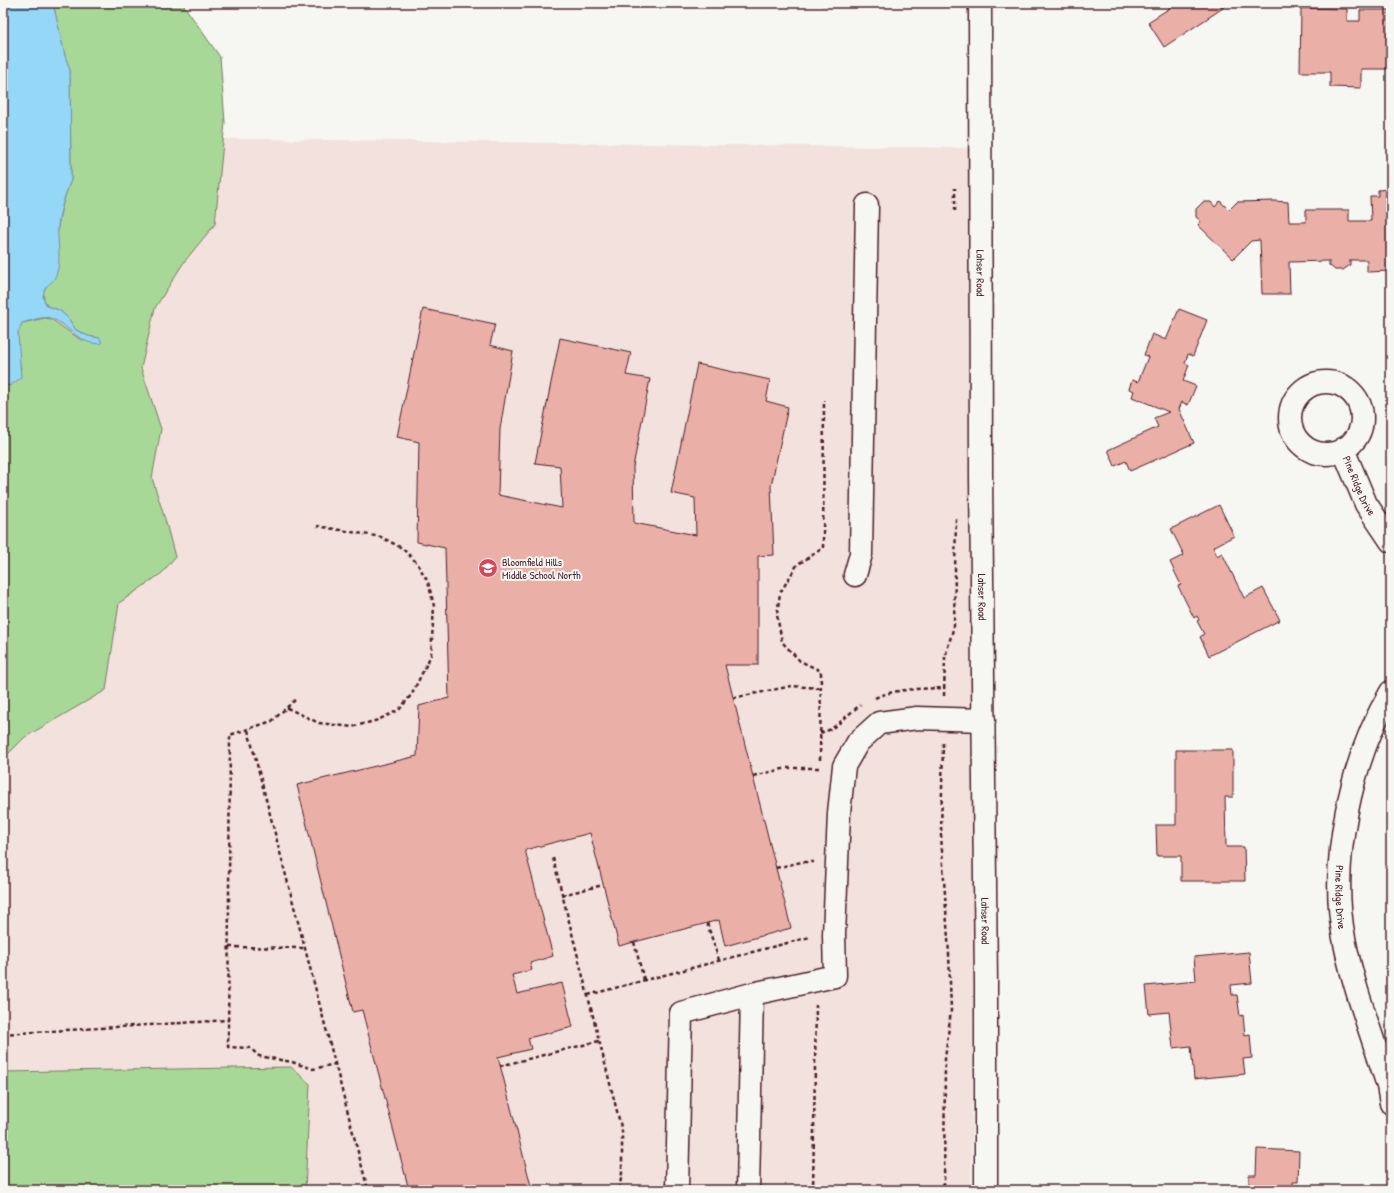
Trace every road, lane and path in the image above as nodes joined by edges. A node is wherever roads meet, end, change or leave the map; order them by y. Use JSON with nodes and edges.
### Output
{"nodes":[{"id":1,"x":980,"y":3,"type":"edge"},
{"id":2,"x":866,"y":205,"type":"dead end"},
{"id":3,"x":824,"y":400,"type":"dead end"},
{"id":4,"x":1343,"y":450,"type":"dead end"},
{"id":5,"x":317,"y":526,"type":"dead end"},
{"id":6,"x":1391,"y":541,"type":"edge"},
{"id":7,"x":855,"y":575,"type":"dead end"},
{"id":8,"x":821,"y":688,"type":"junction"},
{"id":9,"x":1391,"y":692,"type":"edge"},
{"id":10,"x":733,"y":698,"type":"dead end"},
{"id":11,"x":295,"y":700,"type":"dead end"},
{"id":12,"x":287,"y":708,"type":"junction"},
{"id":13,"x":984,"y":720,"type":"junction"},
{"id":14,"x":248,"y":730,"type":"junction"},
{"id":15,"x":820,"y":768,"type":"junction"},
{"id":16,"x":753,"y":776,"type":"dead end"},
{"id":17,"x":820,"y":776,"type":"dead end"},
{"id":18,"x":553,"y":858,"type":"dead end"},
{"id":19,"x":818,"y":862,"type":"dead end"},
{"id":20,"x":776,"y":868,"type":"dead end"},
{"id":21,"x":603,"y":885,"type":"dead end"},
{"id":22,"x":562,"y":895,"type":"junction"},
{"id":23,"x":707,"y":923,"type":"dead end"},
{"id":24,"x":817,"y":936,"type":"dead end"},
{"id":25,"x":634,"y":942,"type":"dead end"},
{"id":26,"x":229,"y":948,"type":"junction"},
{"id":27,"x":305,"y":948,"type":"junction"},
{"id":28,"x":719,"y":960,"type":"junction"},
{"id":29,"x":644,"y":980,"type":"junction"},
{"id":30,"x":817,"y":980,"type":"junction"},
{"id":31,"x":752,"y":994,"type":"junction"},
{"id":32,"x":588,"y":995,"type":"junction"},
{"id":33,"x":228,"y":1020,"type":"junction"},
{"id":34,"x":3,"y":1034,"type":"edge"},
{"id":35,"x":599,"y":1041,"type":"junction"},
{"id":36,"x":335,"y":1064,"type":"junction"},
{"id":37,"x":500,"y":1066,"type":"dead end"},
{"id":38,"x":1391,"y":1103,"type":"edge"},
{"id":39,"x":368,"y":1190,"type":"edge"},
{"id":40,"x":619,"y":1190,"type":"edge"},
{"id":41,"x":677,"y":1190,"type":"edge"},
{"id":42,"x":748,"y":1190,"type":"edge"},
{"id":43,"x":813,"y":1190,"type":"edge"},
{"id":44,"x":986,"y":1190,"type":"edge"}],
"edges":[{"from":1,"to":13,"type":"street","name":"Lahser Road"},
{"from":2,"to":7,"type":"street"},
{"from":3,"to":8,"type":"path"},
{"from":4,"to":6,"type":"street","name":"Pine Ridge Drive"},
{"from":5,"to":12,"type":"path"},
{"from":8,"to":10,"type":"path"},
{"from":8,"to":15,"type":"path"},
{"from":9,"to":38,"type":"street","name":"Pine Ridge Drive"},
{"from":11,"to":12,"type":"path"},
{"from":12,"to":14,"type":"path"},
{"from":13,"to":30,"type":"street"},
{"from":13,"to":44,"type":"street","name":"Lahser Road"},
{"from":14,"to":26,"type":"path"},
{"from":14,"to":27,"type":"path"},
{"from":15,"to":16,"type":"path"},
{"from":15,"to":17,"type":"path"},
{"from":18,"to":22,"type":"path"},
{"from":19,"to":20,"type":"path"},
{"from":21,"to":22,"type":"path"},
{"from":22,"to":32,"type":"path"},
{"from":23,"to":28,"type":"path"},
{"from":24,"to":28,"type":"path"},
{"from":25,"to":29,"type":"path"},
{"from":26,"to":27,"type":"path"},
{"from":26,"to":33,"type":"path"},
{"from":27,"to":36,"type":"path"},
{"from":28,"to":29,"type":"path"},
{"from":29,"to":32,"type":"path"},
{"from":30,"to":31,"type":"street"},
{"from":30,"to":43,"type":"path"},
{"from":31,"to":41,"type":"street"},
{"from":31,"to":42,"type":"street"},
{"from":32,"to":35,"type":"path"},
{"from":33,"to":34,"type":"path"},
{"from":33,"to":36,"type":"path"},
{"from":35,"to":37,"type":"path"},
{"from":35,"to":40,"type":"path"},
{"from":36,"to":39,"type":"path"}]}
